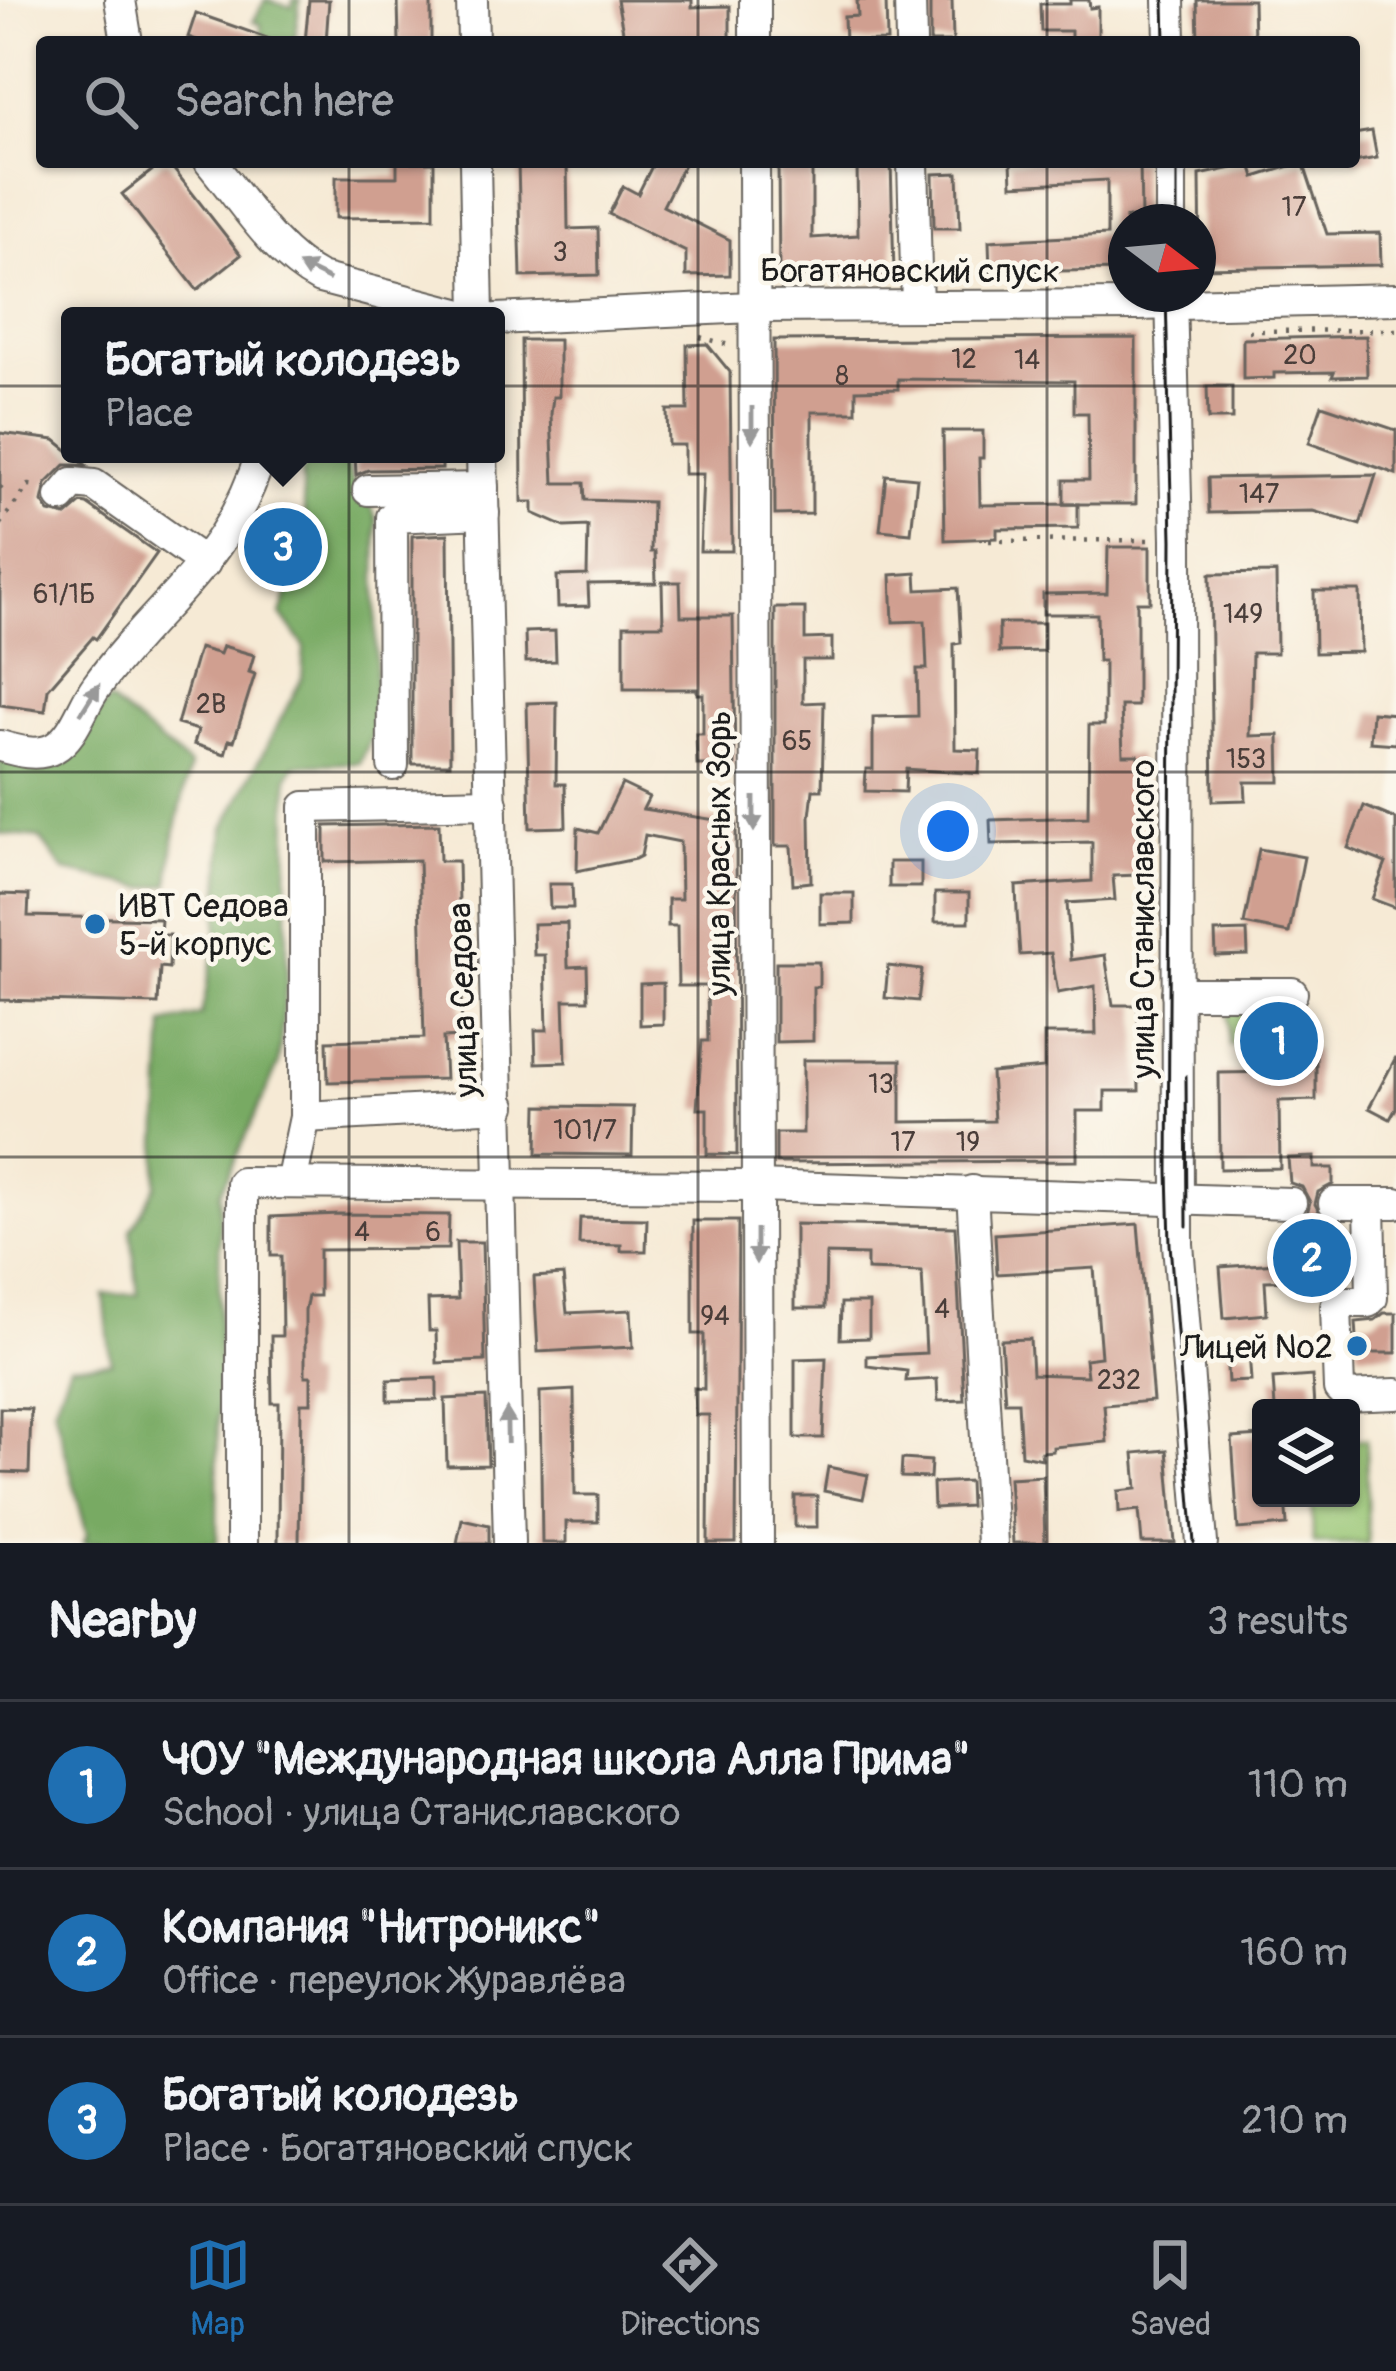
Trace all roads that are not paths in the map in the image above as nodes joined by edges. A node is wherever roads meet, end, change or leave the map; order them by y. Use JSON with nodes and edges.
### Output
{"nodes":[{"id":1,"x":120,"y":0,"type":"edge"},
{"id":2,"x":139,"y":0,"type":"edge"},
{"id":3,"x":472,"y":0,"type":"edge"},
{"id":4,"x":755,"y":0,"type":"edge"},
{"id":5,"x":910,"y":0,"type":"edge"},
{"id":6,"x":1169,"y":0,"type":"edge"},
{"id":7,"x":126,"y":36,"type":"edge"},
{"id":8,"x":128,"y":36,"type":"edge"},
{"id":9,"x":473,"y":36,"type":"edge"},
{"id":10,"x":755,"y":36,"type":"edge"},
{"id":11,"x":910,"y":36,"type":"edge"},
{"id":12,"x":1169,"y":36,"type":"edge"},
{"id":13,"x":214,"y":168,"type":"edge"},
{"id":14,"x":476,"y":168,"type":"edge"},
{"id":15,"x":754,"y":168,"type":"edge"},
{"id":16,"x":914,"y":168,"type":"edge"},
{"id":17,"x":1172,"y":168,"type":"edge"},
{"id":18,"x":1171,"y":204,"type":"edge"},
{"id":19,"x":1396,"y":299,"type":"edge"},
{"id":20,"x":1216,"y":300,"type":"edge"},
{"id":21,"x":1108,"y":301,"type":"edge"},
{"id":22,"x":917,"y":306,"type":"junction"},
{"id":23,"x":431,"y":307,"type":"edge"},
{"id":24,"x":478,"y":307,"type":"edge"},
{"id":25,"x":752,"y":307,"type":"junction"},
{"id":26,"x":1171,"y":312,"type":"edge"},
{"id":27,"x":505,"y":319,"type":"edge"},
{"id":28,"x":258,"y":463,"type":"edge"},
{"id":29,"x":482,"y":463,"type":"edge"},
{"id":30,"x":368,"y":490,"type":"dead end"},
{"id":31,"x":64,"y":493,"type":"road end"},
{"id":32,"x":484,"y":500,"type":"junction"},
{"id":33,"x":205,"y":563,"type":"junction"},
{"id":34,"x":0,"y":746,"type":"edge"},
{"id":35,"x":393,"y":765,"type":"dead end"},
{"id":36,"x":492,"y":803,"type":"junction"},
{"id":37,"x":1178,"y":993,"type":"junction"},
{"id":38,"x":1292,"y":993,"type":"dead end"},
{"id":39,"x":501,"y":1106,"type":"junction"},
{"id":40,"x":305,"y":1117,"type":"junction"},
{"id":41,"x":290,"y":1184,"type":"junction"},
{"id":42,"x":503,"y":1184,"type":"junction"},
{"id":43,"x":756,"y":1186,"type":"junction"},
{"id":44,"x":972,"y":1191,"type":"junction"},
{"id":45,"x":1178,"y":1200,"type":"junction"},
{"id":46,"x":1292,"y":1203,"type":"dead end"},
{"id":47,"x":1334,"y":1203,"type":"dead end"},
{"id":48,"x":1383,"y":1203,"type":"edge"},
{"id":49,"x":1396,"y":1394,"type":"edge"},
{"id":50,"x":242,"y":1543,"type":"edge"},
{"id":51,"x":509,"y":1543,"type":"edge"},
{"id":52,"x":758,"y":1543,"type":"edge"},
{"id":53,"x":992,"y":1543,"type":"edge"},
{"id":54,"x":1202,"y":1543,"type":"edge"}],
"edges":[{"from":1,"to":7,"type":"street"},
{"from":2,"to":8,"type":"street"},
{"from":3,"to":9,"type":"street"},
{"from":4,"to":10,"type":"street"},
{"from":5,"to":11,"type":"street"},
{"from":6,"to":12,"type":"street"},
{"from":23,"to":13,"type":"street","one_way":true},
{"from":14,"to":24,"type":"street"},
{"from":15,"to":25,"type":"street","name":"улица Красных Зорь"},
{"from":16,"to":22,"type":"street"},
{"from":17,"to":18,"type":"street"},
{"from":19,"to":20,"type":"street","name":"Богатяновский спуск"},
{"from":21,"to":22,"type":"street","name":"Богатяновский спуск"},
{"from":22,"to":25,"type":"street","name":"Богатяновский спуск"},
{"from":25,"to":27,"type":"street","name":"Богатяновский спуск"},
{"from":25,"to":43,"type":"street","name":"улица Красных Зорь","one_way":true},
{"from":26,"to":37,"type":"street","name":"улица Станиславского"},
{"from":28,"to":33,"type":"street"},
{"from":29,"to":32,"type":"street","name":"улица Седова"},
{"from":30,"to":32,"type":"street"},
{"from":31,"to":33,"type":"street"},
{"from":32,"to":35,"type":"street"},
{"from":32,"to":36,"type":"street","name":"улица Седова"},
{"from":34,"to":33,"type":"street","one_way":true},
{"from":36,"to":39,"type":"street","name":"улица Седова"},
{"from":36,"to":40,"type":"street"},
{"from":37,"to":38,"type":"street"},
{"from":37,"to":45,"type":"street","name":"улица Станиславского"},
{"from":39,"to":40,"type":"street"},
{"from":39,"to":42,"type":"street","name":"улица Седова"},
{"from":40,"to":41,"type":"street"},
{"from":41,"to":42,"type":"street"},
{"from":41,"to":50,"type":"street"},
{"from":42,"to":43,"type":"street"},
{"from":51,"to":42,"type":"street","name":"улица Седова","one_way":true},
{"from":43,"to":44,"type":"street"},
{"from":43,"to":52,"type":"street","name":"улица Красных Зорь","one_way":true},
{"from":44,"to":45,"type":"street"},
{"from":44,"to":53,"type":"street"},
{"from":45,"to":46,"type":"street"},
{"from":45,"to":54,"type":"street","name":"улица Станиславского"},
{"from":47,"to":48,"type":"street"},
{"from":48,"to":49,"type":"street"}]}
